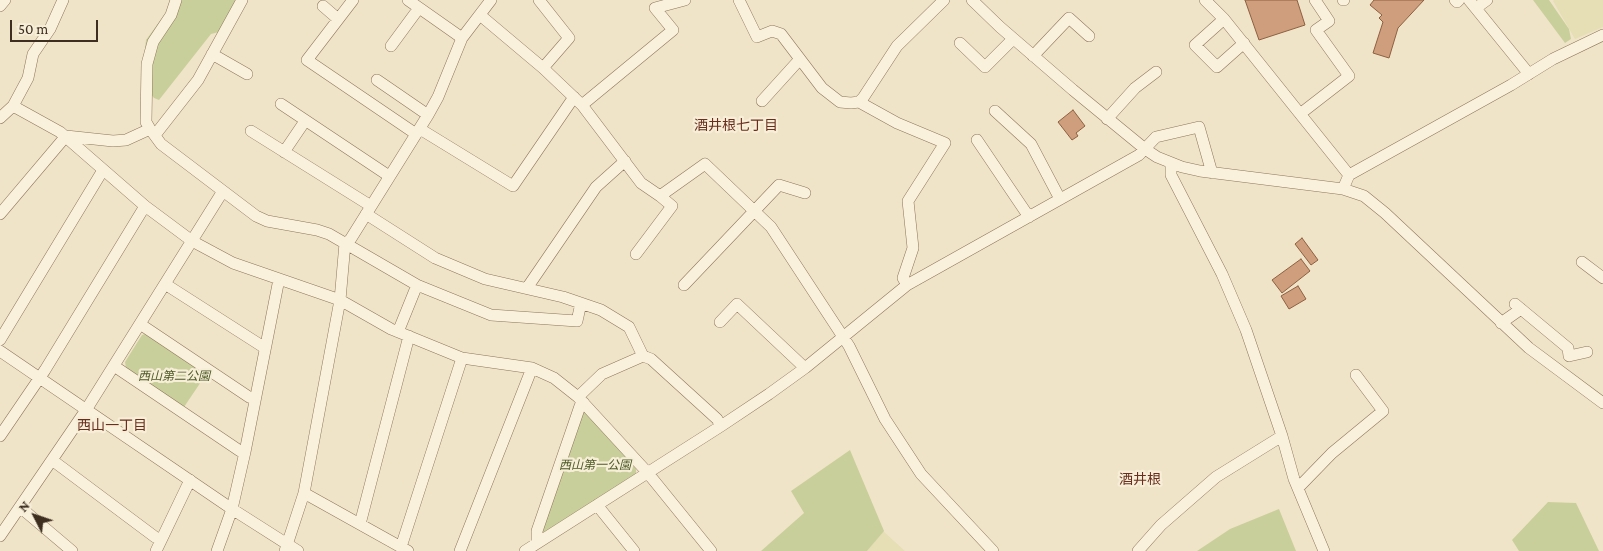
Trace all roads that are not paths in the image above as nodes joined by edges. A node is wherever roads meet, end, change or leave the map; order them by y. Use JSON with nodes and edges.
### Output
{"nodes":[{"id":1,"x":5,"y":0,"type":"edge"},
{"id":2,"x":63,"y":0,"type":"edge"},
{"id":3,"x":176,"y":0,"type":"edge"},
{"id":4,"x":242,"y":0,"type":"edge"},
{"id":5,"x":353,"y":0,"type":"edge"},
{"id":6,"x":408,"y":0,"type":"edge"},
{"id":7,"x":491,"y":0,"type":"edge"},
{"id":8,"x":539,"y":0,"type":"edge"},
{"id":9,"x":685,"y":0,"type":"edge"},
{"id":10,"x":739,"y":0,"type":"edge"},
{"id":11,"x":944,"y":0,"type":"edge"},
{"id":12,"x":973,"y":0,"type":"edge"},
{"id":13,"x":1205,"y":0,"type":"edge"},
{"id":14,"x":1315,"y":0,"type":"edge"},
{"id":15,"x":1456,"y":0,"type":"edge"},
{"id":16,"x":1459,"y":0,"type":"edge"},
{"id":17,"x":1487,"y":0,"type":"edge"},
{"id":18,"x":1473,"y":4,"type":"edge"},
{"id":19,"x":0,"y":6,"type":"edge"},
{"id":20,"x":323,"y":6,"type":"dead end"},
{"id":21,"x":419,"y":8,"type":"junction"},
{"id":22,"x":480,"y":15,"type":"junction"},
{"id":23,"x":338,"y":19,"type":"junction"},
{"id":24,"x":1224,"y":19,"type":"junction"},
{"id":25,"x":1089,"y":36,"type":"dead end"},
{"id":26,"x":1603,"y":36,"type":"edge"},
{"id":27,"x":462,"y":38,"type":"junction"},
{"id":28,"x":1013,"y":39,"type":"junction"},
{"id":29,"x":960,"y":43,"type":"dead end"},
{"id":30,"x":1244,"y":43,"type":"junction"},
{"id":31,"x":391,"y":46,"type":"dead end"},
{"id":32,"x":212,"y":54,"type":"junction"},
{"id":33,"x":1033,"y":56,"type":"junction"},
{"id":34,"x":800,"y":59,"type":"junction"},
{"id":35,"x":543,"y":68,"type":"junction"},
{"id":36,"x":1156,"y":72,"type":"dead end"},
{"id":37,"x":247,"y":74,"type":"dead end"},
{"id":38,"x":1529,"y":74,"type":"junction"},
{"id":39,"x":377,"y":80,"type":"dead end"},
{"id":40,"x":578,"y":101,"type":"junction"},
{"id":41,"x":762,"y":101,"type":"dead end"},
{"id":42,"x":859,"y":102,"type":"junction"},
{"id":43,"x":281,"y":104,"type":"dead end"},
{"id":44,"x":13,"y":106,"type":"junction"},
{"id":45,"x":995,"y":111,"type":"dead end"},
{"id":46,"x":1300,"y":114,"type":"junction"},
{"id":47,"x":428,"y":115,"type":"junction"},
{"id":48,"x":0,"y":118,"type":"edge"},
{"id":49,"x":1107,"y":119,"type":"junction"},
{"id":50,"x":306,"y":121,"type":"junction"},
{"id":51,"x":251,"y":131,"type":"dead end"},
{"id":52,"x":418,"y":131,"type":"junction"},
{"id":53,"x":152,"y":132,"type":"junction"},
{"id":54,"x":66,"y":136,"type":"junction"},
{"id":55,"x":977,"y":140,"type":"dead end"},
{"id":56,"x":1145,"y":149,"type":"junction"},
{"id":57,"x":284,"y":152,"type":"junction"},
{"id":58,"x":625,"y":161,"type":"junction"},
{"id":59,"x":1171,"y":163,"type":"junction"},
{"id":60,"x":103,"y":170,"type":"junction"},
{"id":61,"x":1212,"y":173,"type":"junction"},
{"id":62,"x":1349,"y":175,"type":"junction"},
{"id":63,"x":389,"y":176,"type":"junction"},
{"id":64,"x":1343,"y":189,"type":"junction"},
{"id":65,"x":223,"y":191,"type":"junction"},
{"id":66,"x":805,"y":193,"type":"dead end"},
{"id":67,"x":660,"y":196,"type":"junction"},
{"id":68,"x":1060,"y":199,"type":"junction"},
{"id":69,"x":145,"y":206,"type":"junction"},
{"id":70,"x":368,"y":210,"type":"junction"},
{"id":71,"x":754,"y":211,"type":"junction"},
{"id":72,"x":0,"y":214,"type":"edge"},
{"id":73,"x":1029,"y":217,"type":"junction"},
{"id":74,"x":192,"y":240,"type":"junction"},
{"id":75,"x":345,"y":243,"type":"junction"},
{"id":76,"x":636,"y":254,"type":"dead end"},
{"id":77,"x":1582,"y":262,"type":"dead end"},
{"id":78,"x":1603,"y":278,"type":"edge"},
{"id":79,"x":279,"y":279,"type":"junction"},
{"id":80,"x":165,"y":284,"type":"junction"},
{"id":81,"x":417,"y":284,"type":"junction"},
{"id":82,"x":684,"y":285,"type":"dead end"},
{"id":83,"x":907,"y":285,"type":"junction"},
{"id":84,"x":527,"y":288,"type":"junction"},
{"id":85,"x":340,"y":300,"type":"junction"},
{"id":86,"x":581,"y":303,"type":"junction"},
{"id":87,"x":720,"y":322,"type":"dead end"},
{"id":88,"x":1501,"y":323,"type":"junction"},
{"id":89,"x":140,"y":324,"type":"junction"},
{"id":90,"x":398,"y":332,"type":"junction"},
{"id":91,"x":409,"y":336,"type":"junction"},
{"id":92,"x":843,"y":337,"type":"junction"},
{"id":93,"x":0,"y":340,"type":"edge"},
{"id":94,"x":265,"y":348,"type":"junction"},
{"id":95,"x":0,"y":350,"type":"edge"},
{"id":96,"x":1587,"y":352,"type":"dead end"},
{"id":97,"x":643,"y":356,"type":"junction"},
{"id":98,"x":1569,"y":356,"type":"junction"},
{"id":99,"x":462,"y":358,"type":"junction"},
{"id":100,"x":114,"y":366,"type":"junction"},
{"id":101,"x":532,"y":368,"type":"junction"},
{"id":102,"x":805,"y":368,"type":"junction"},
{"id":103,"x":1558,"y":370,"type":"junction"},
{"id":104,"x":1356,"y":374,"type":"dead end"},
{"id":105,"x":40,"y":379,"type":"junction"},
{"id":106,"x":255,"y":398,"type":"junction"},
{"id":107,"x":581,"y":400,"type":"junction"},
{"id":108,"x":1603,"y":403,"type":"edge"},
{"id":109,"x":86,"y":410,"type":"junction"},
{"id":110,"x":721,"y":426,"type":"junction"},
{"id":111,"x":0,"y":436,"type":"edge"},
{"id":112,"x":1282,"y":436,"type":"junction"},
{"id":113,"x":245,"y":452,"type":"junction"},
{"id":114,"x":52,"y":460,"type":"junction"},
{"id":115,"x":647,"y":472,"type":"junction"},
{"id":116,"x":190,"y":480,"type":"junction"},
{"id":117,"x":1298,"y":488,"type":"junction"},
{"id":118,"x":304,"y":493,"type":"junction"},
{"id":119,"x":597,"y":505,"type":"junction"},
{"id":120,"x":20,"y":507,"type":"junction"},
{"id":121,"x":232,"y":508,"type":"junction"},
{"id":122,"x":360,"y":524,"type":"junction"},
{"id":123,"x":0,"y":536,"type":"edge"},
{"id":124,"x":537,"y":543,"type":"junction"},
{"id":125,"x":159,"y":546,"type":"edge"},
{"id":126,"x":291,"y":549,"type":"edge"},
{"id":127,"x":404,"y":549,"type":"edge"},
{"id":128,"x":628,"y":549,"type":"edge"},
{"id":129,"x":72,"y":551,"type":"edge"},
{"id":130,"x":217,"y":551,"type":"edge"},
{"id":131,"x":460,"y":551,"type":"edge"},
{"id":132,"x":525,"y":551,"type":"edge"},
{"id":133,"x":711,"y":551,"type":"edge"},
{"id":134,"x":993,"y":551,"type":"edge"},
{"id":135,"x":1138,"y":551,"type":"edge"},
{"id":136,"x":1324,"y":551,"type":"edge"}],
"edges":[{"from":1,"to":19,"type":"street"},
{"from":2,"to":44,"type":"street"},
{"from":3,"to":53,"type":"street"},
{"from":4,"to":32,"type":"street"},
{"from":5,"to":23,"type":"street"},
{"from":6,"to":21,"type":"street"},
{"from":7,"to":22,"type":"street"},
{"from":8,"to":35,"type":"street"},
{"from":9,"to":40,"type":"street"},
{"from":10,"to":34,"type":"street"},
{"from":11,"to":42,"type":"street"},
{"from":12,"to":28,"type":"street"},
{"from":13,"to":24,"type":"street"},
{"from":14,"to":46,"type":"street"},
{"from":15,"to":16,"type":"street"},
{"from":17,"to":18,"type":"street"},
{"from":18,"to":38,"type":"street"},
{"from":20,"to":23,"type":"street"},
{"from":21,"to":27,"type":"street"},
{"from":21,"to":31,"type":"street"},
{"from":22,"to":27,"type":"street"},
{"from":22,"to":35,"type":"street"},
{"from":23,"to":52,"type":"street"},
{"from":24,"to":30,"type":"street"},
{"from":24,"to":30,"type":"street"},
{"from":25,"to":33,"type":"street"},
{"from":26,"to":38,"type":"street"},
{"from":27,"to":47,"type":"street"},
{"from":28,"to":29,"type":"street"},
{"from":28,"to":33,"type":"street"},
{"from":30,"to":46,"type":"street"},
{"from":32,"to":37,"type":"street"},
{"from":32,"to":53,"type":"street"},
{"from":33,"to":49,"type":"street"},
{"from":34,"to":41,"type":"street"},
{"from":34,"to":42,"type":"street"},
{"from":35,"to":40,"type":"street"},
{"from":36,"to":49,"type":"street"},
{"from":38,"to":62,"type":"street"},
{"from":39,"to":47,"type":"street"},
{"from":40,"to":52,"type":"street"},
{"from":40,"to":58,"type":"street"},
{"from":42,"to":83,"type":"street"},
{"from":43,"to":50,"type":"street"},
{"from":44,"to":48,"type":"street"},
{"from":44,"to":54,"type":"street"},
{"from":45,"to":68,"type":"street"},
{"from":46,"to":62,"type":"street"},
{"from":47,"to":52,"type":"street"},
{"from":49,"to":56,"type":"street"},
{"from":50,"to":57,"type":"street"},
{"from":50,"to":63,"type":"street"},
{"from":51,"to":57,"type":"street"},
{"from":52,"to":63,"type":"street"},
{"from":53,"to":54,"type":"street"},
{"from":53,"to":65,"type":"street"},
{"from":54,"to":60,"type":"street"},
{"from":54,"to":72,"type":"street"},
{"from":55,"to":73,"type":"street"},
{"from":56,"to":59,"type":"street"},
{"from":56,"to":61,"type":"street"},
{"from":56,"to":68,"type":"street"},
{"from":57,"to":70,"type":"street"},
{"from":58,"to":67,"type":"street"},
{"from":58,"to":84,"type":"street"},
{"from":59,"to":61,"type":"street"},
{"from":59,"to":112,"type":"street"},
{"from":60,"to":69,"type":"street"},
{"from":60,"to":93,"type":"street"},
{"from":61,"to":64,"type":"street"},
{"from":62,"to":64,"type":"street"},
{"from":63,"to":70,"type":"street"},
{"from":64,"to":88,"type":"street"},
{"from":65,"to":74,"type":"street"},
{"from":65,"to":75,"type":"street"},
{"from":66,"to":71,"type":"street"},
{"from":67,"to":71,"type":"street"},
{"from":67,"to":76,"type":"street"},
{"from":68,"to":73,"type":"street"},
{"from":69,"to":74,"type":"street"},
{"from":69,"to":105,"type":"street"},
{"from":70,"to":75,"type":"street"},
{"from":70,"to":84,"type":"street"},
{"from":71,"to":82,"type":"street"},
{"from":71,"to":92,"type":"street"},
{"from":73,"to":83,"type":"street"},
{"from":74,"to":79,"type":"street"},
{"from":74,"to":80,"type":"street"},
{"from":75,"to":81,"type":"street"},
{"from":75,"to":85,"type":"street"},
{"from":77,"to":78,"type":"street"},
{"from":79,"to":85,"type":"street"},
{"from":79,"to":94,"type":"street"},
{"from":80,"to":89,"type":"street"},
{"from":80,"to":94,"type":"street"},
{"from":81,"to":86,"type":"street"},
{"from":81,"to":90,"type":"street"},
{"from":83,"to":92,"type":"street"},
{"from":84,"to":86,"type":"street"},
{"from":85,"to":90,"type":"street"},
{"from":85,"to":118,"type":"street"},
{"from":86,"to":97,"type":"street"},
{"from":87,"to":102,"type":"street"},
{"from":88,"to":98,"type":"street"},
{"from":88,"to":103,"type":"street"},
{"from":89,"to":100,"type":"street"},
{"from":89,"to":106,"type":"street"},
{"from":90,"to":91,"type":"street"},
{"from":91,"to":99,"type":"street"},
{"from":91,"to":122,"type":"street"},
{"from":92,"to":102,"type":"street"},
{"from":92,"to":134,"type":"street"},
{"from":94,"to":106,"type":"street"},
{"from":95,"to":105,"type":"street"},
{"from":96,"to":98,"type":"street"},
{"from":97,"to":107,"type":"street"},
{"from":97,"to":110,"type":"street"},
{"from":98,"to":103,"type":"street"},
{"from":99,"to":101,"type":"street"},
{"from":99,"to":127,"type":"street"},
{"from":100,"to":109,"type":"street"},
{"from":100,"to":113,"type":"street"},
{"from":101,"to":107,"type":"street"},
{"from":101,"to":131,"type":"street"},
{"from":102,"to":110,"type":"street"},
{"from":103,"to":108,"type":"street"},
{"from":104,"to":117,"type":"street"},
{"from":105,"to":109,"type":"street"},
{"from":105,"to":111,"type":"street"},
{"from":106,"to":113,"type":"street"},
{"from":107,"to":115,"type":"street"},
{"from":107,"to":124,"type":"street"},
{"from":109,"to":114,"type":"street"},
{"from":109,"to":116,"type":"street"},
{"from":110,"to":115,"type":"street"},
{"from":112,"to":117,"type":"street"},
{"from":112,"to":135,"type":"street"},
{"from":113,"to":121,"type":"street"},
{"from":114,"to":120,"type":"street"},
{"from":114,"to":125,"type":"street"},
{"from":115,"to":119,"type":"street"},
{"from":115,"to":133,"type":"street"},
{"from":116,"to":121,"type":"street"},
{"from":116,"to":125,"type":"street"},
{"from":117,"to":136,"type":"street"},
{"from":118,"to":122,"type":"street"},
{"from":118,"to":126,"type":"street"},
{"from":119,"to":124,"type":"street"},
{"from":119,"to":128,"type":"street"},
{"from":120,"to":123,"type":"street"},
{"from":120,"to":129,"type":"street"},
{"from":121,"to":126,"type":"street"},
{"from":121,"to":130,"type":"street"},
{"from":122,"to":127,"type":"street"},
{"from":124,"to":132,"type":"street"}]}
